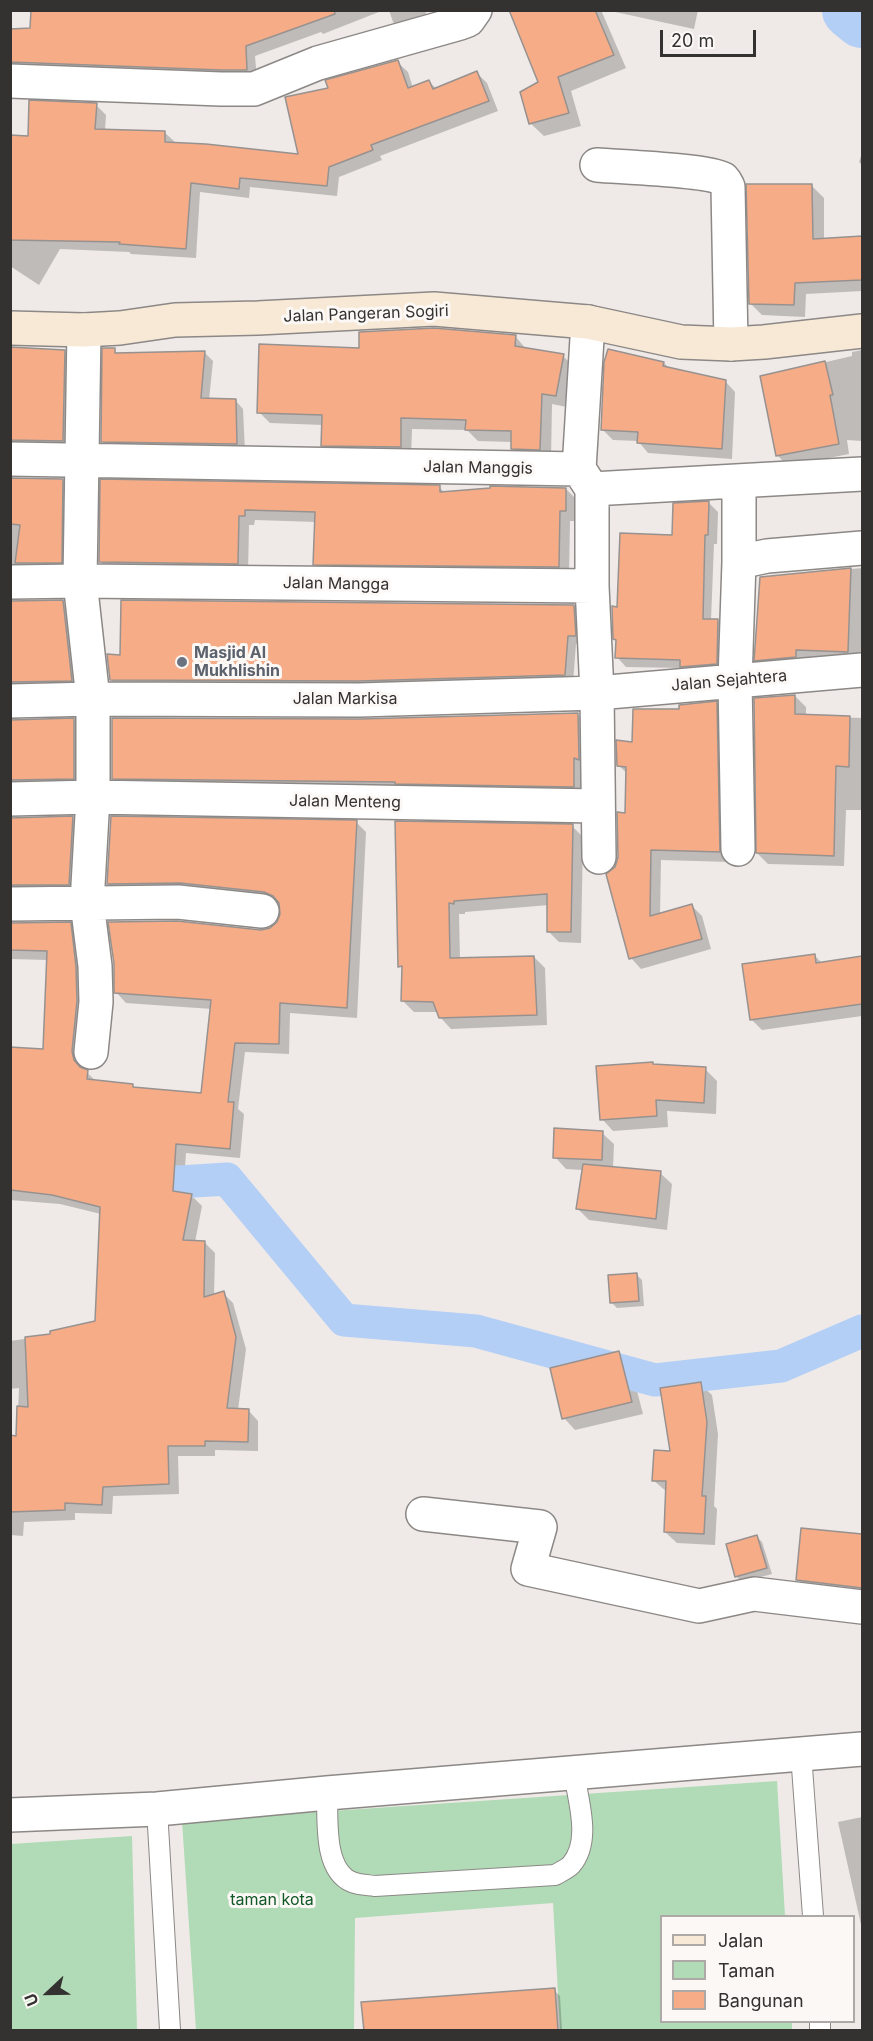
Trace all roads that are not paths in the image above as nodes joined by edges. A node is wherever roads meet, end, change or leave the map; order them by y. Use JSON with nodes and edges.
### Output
{"nodes":[{"id":1,"x":476,"y":10,"type":"edge"},
{"id":2,"x":10,"y":81,"type":"edge"},
{"id":3,"x":597,"y":165,"type":"dead end"},
{"id":4,"x":588,"y":322,"type":"junction"},
{"id":5,"x":10,"y":328,"type":"edge"},
{"id":6,"x":84,"y":330,"type":"junction"},
{"id":7,"x":862,"y":331,"type":"edge"},
{"id":8,"x":731,"y":344,"type":"junction"},
{"id":9,"x":10,"y":459,"type":"edge"},
{"id":10,"x":83,"y":460,"type":"junction"},
{"id":11,"x":862,"y":474,"type":"edge"},
{"id":12,"x":585,"y":479,"type":"junction"},
{"id":13,"x":739,"y":482,"type":"junction"},
{"id":14,"x":862,"y":548,"type":"edge"},
{"id":15,"x":739,"y":562,"type":"junction"},
{"id":16,"x":80,"y":581,"type":"junction"},
{"id":17,"x":10,"y":582,"type":"edge"},
{"id":18,"x":592,"y":586,"type":"junction"},
{"id":19,"x":862,"y":670,"type":"edge"},
{"id":20,"x":735,"y":680,"type":"junction"},
{"id":21,"x":597,"y":693,"type":"junction"},
{"id":22,"x":93,"y":699,"type":"junction"},
{"id":23,"x":10,"y":700,"type":"edge"},
{"id":24,"x":93,"y":797,"type":"junction"},
{"id":25,"x":10,"y":799,"type":"edge"},
{"id":26,"x":597,"y":806,"type":"junction"},
{"id":27,"x":738,"y":849,"type":"dead end"},
{"id":28,"x":599,"y":857,"type":"dead end"},
{"id":29,"x":87,"y":903,"type":"junction"},
{"id":30,"x":10,"y":904,"type":"edge"},
{"id":31,"x":262,"y":911,"type":"dead end"},
{"id":32,"x":91,"y":1052,"type":"dead end"},
{"id":33,"x":423,"y":1514,"type":"dead end"},
{"id":34,"x":862,"y":1607,"type":"edge"},
{"id":35,"x":862,"y":1749,"type":"edge"},
{"id":36,"x":801,"y":1754,"type":"junction"},
{"id":37,"x":574,"y":1773,"type":"junction"},
{"id":38,"x":327,"y":1793,"type":"junction"},
{"id":39,"x":157,"y":1809,"type":"junction"},
{"id":40,"x":10,"y":1815,"type":"edge"},
{"id":41,"x":813,"y":1915,"type":"edge"},
{"id":42,"x":170,"y":2031,"type":"edge"}],
"edges":[{"from":1,"to":2,"type":"street"},
{"from":3,"to":8,"type":"street"},
{"from":4,"to":6,"type":"street","name":"Jalan Pangeran Sogiri"},
{"from":4,"to":8,"type":"street","name":"Jalan Pangeran Sogiri"},
{"from":4,"to":12,"type":"street"},
{"from":5,"to":6,"type":"street","name":"Jalan Pangeran Sogiri"},
{"from":6,"to":10,"type":"street"},
{"from":7,"to":8,"type":"street","name":"Jalan Pangeran Sogiri"},
{"from":9,"to":10,"type":"street","name":"Jalan Manggis"},
{"from":10,"to":12,"type":"street","name":"Jalan Manggis"},
{"from":10,"to":16,"type":"street"},
{"from":11,"to":13,"type":"street","name":"Jalan Manggis"},
{"from":12,"to":13,"type":"street","name":"Jalan Manggis"},
{"from":12,"to":18,"type":"street"},
{"from":13,"to":15,"type":"street"},
{"from":14,"to":15,"type":"street"},
{"from":15,"to":20,"type":"street"},
{"from":16,"to":17,"type":"street","name":"Jalan Mangga"},
{"from":16,"to":18,"type":"street","name":"Jalan Mangga"},
{"from":16,"to":22,"type":"street"},
{"from":18,"to":21,"type":"street"},
{"from":19,"to":20,"type":"street","name":"Jalan Sejahtera"},
{"from":20,"to":21,"type":"street","name":"Jalan Sejahtera"},
{"from":20,"to":27,"type":"street"},
{"from":21,"to":22,"type":"street","name":"Jalan Markisa"},
{"from":21,"to":26,"type":"street"},
{"from":22,"to":23,"type":"street","name":"Jalan Markisa"},
{"from":22,"to":24,"type":"street"},
{"from":24,"to":25,"type":"street","name":"Jalan Menteng"},
{"from":24,"to":26,"type":"street","name":"Jalan Menteng"},
{"from":24,"to":29,"type":"street"},
{"from":26,"to":28,"type":"street"},
{"from":29,"to":30,"type":"street"},
{"from":29,"to":31,"type":"street"},
{"from":29,"to":32,"type":"street"},
{"from":33,"to":34,"type":"street"},
{"from":35,"to":36,"type":"street"},
{"from":36,"to":37,"type":"street"},
{"from":36,"to":41,"type":"lane"},
{"from":37,"to":38,"type":"street"},
{"from":37,"to":38,"type":"lane"},
{"from":38,"to":39,"type":"street"},
{"from":39,"to":40,"type":"street"},
{"from":39,"to":42,"type":"lane"}]}
